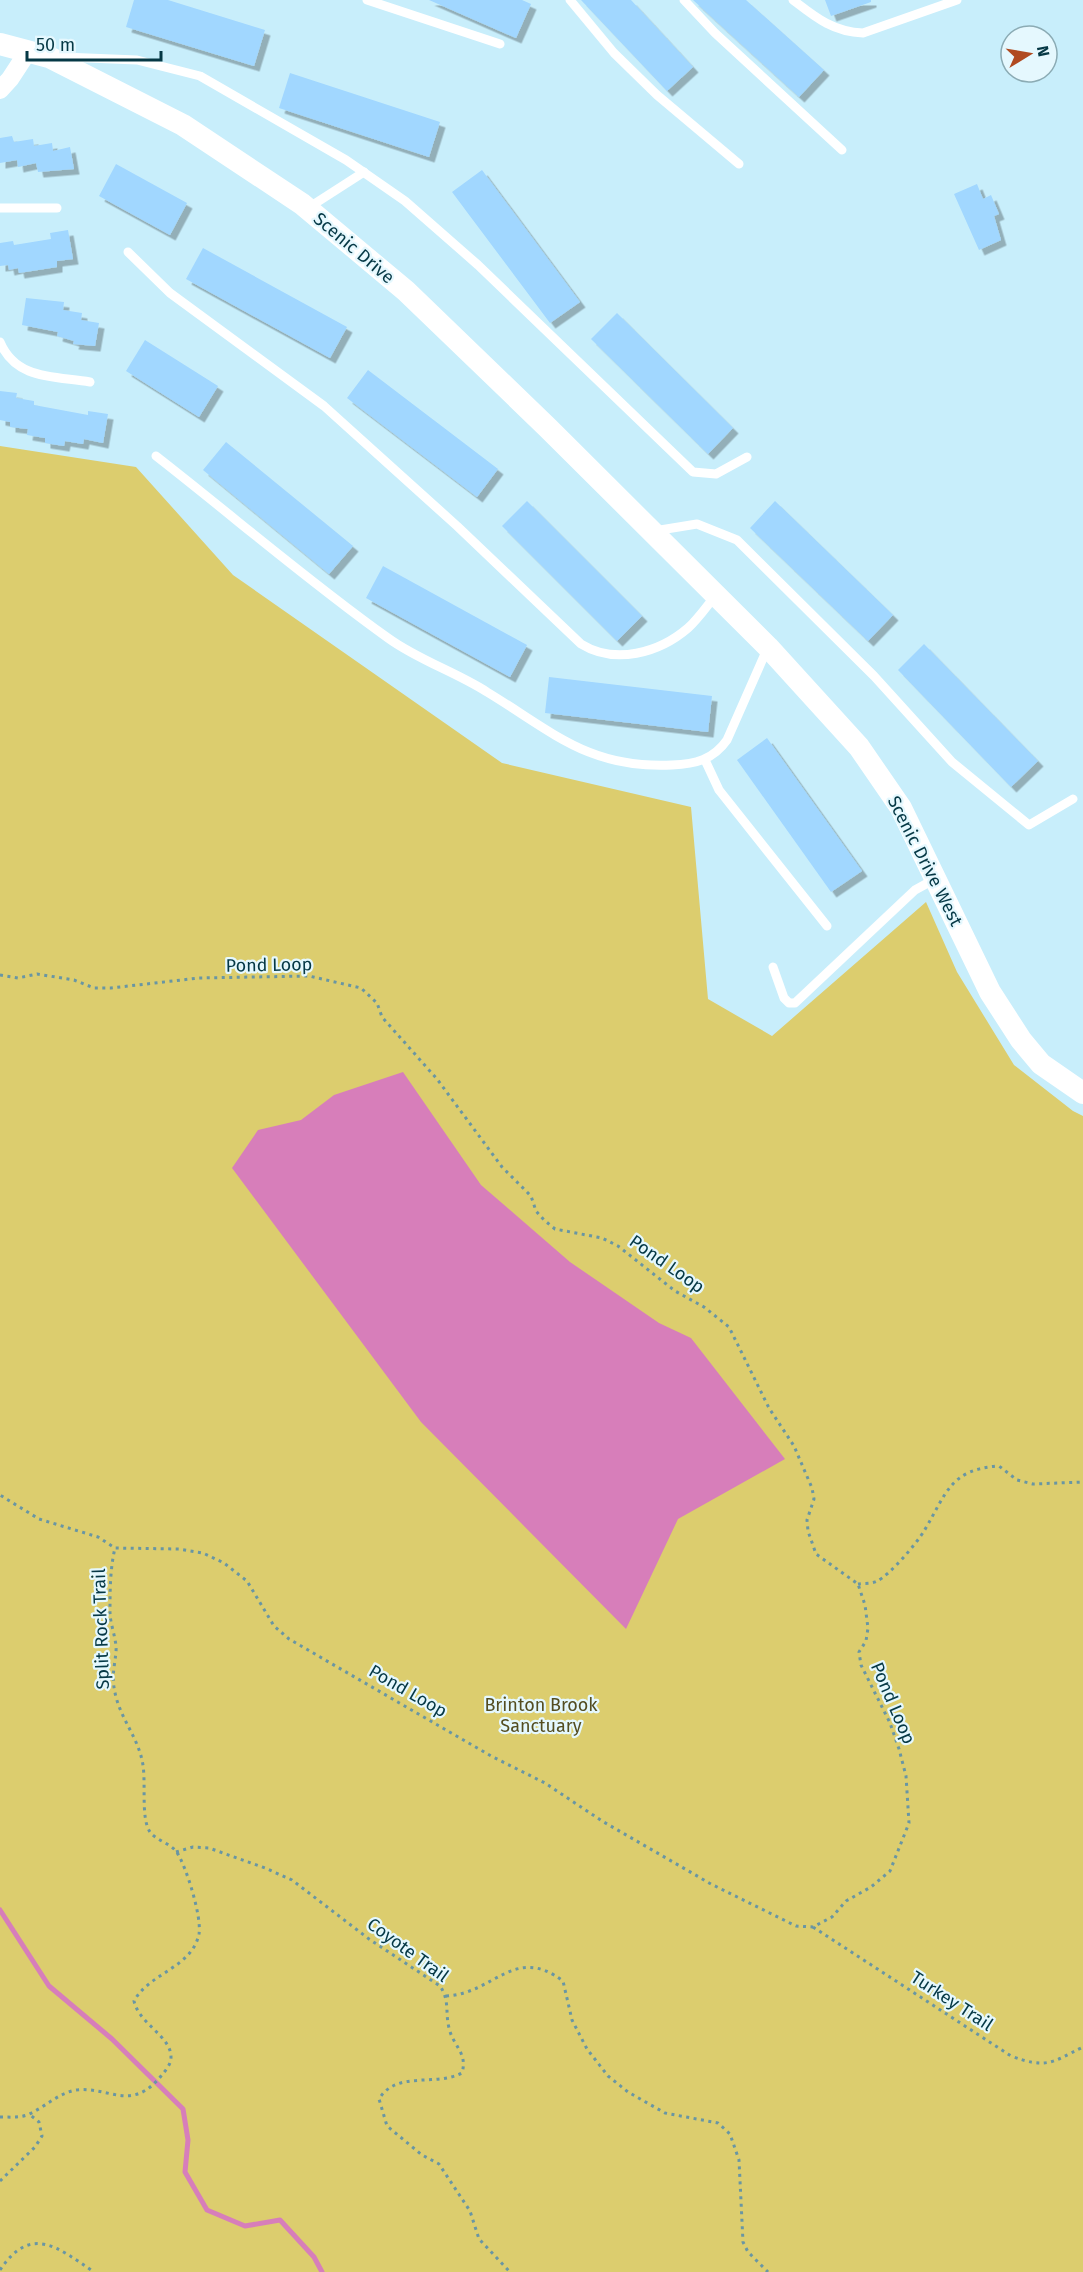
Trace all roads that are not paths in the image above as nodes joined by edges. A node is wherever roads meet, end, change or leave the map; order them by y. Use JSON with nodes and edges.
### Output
{"nodes":[{"id":1,"x":367,"y":0,"type":"edge"},
{"id":2,"x":570,"y":0,"type":"edge"},
{"id":3,"x":684,"y":0,"type":"edge"},
{"id":4,"x":793,"y":0,"type":"edge"},
{"id":5,"x":957,"y":0,"type":"edge"},
{"id":6,"x":0,"y":44,"type":"edge"},
{"id":7,"x":500,"y":44,"type":"dead end"},
{"id":8,"x":38,"y":55,"type":"junction"},
{"id":9,"x":0,"y":90,"type":"edge"},
{"id":10,"x":842,"y":150,"type":"dead end"},
{"id":11,"x":738,"y":164,"type":"dead end"},
{"id":12,"x":364,"y":172,"type":"junction"},
{"id":13,"x":0,"y":208,"type":"edge"},
{"id":14,"x":57,"y":208,"type":"dead end"},
{"id":15,"x":307,"y":208,"type":"junction"},
{"id":16,"x":128,"y":252,"type":"dead end"},
{"id":17,"x":0,"y":342,"type":"edge"},
{"id":18,"x":90,"y":382,"type":"dead end"},
{"id":19,"x":156,"y":456,"type":"dead end"},
{"id":20,"x":747,"y":457,"type":"dead end"},
{"id":21,"x":654,"y":531,"type":"junction"},
{"id":22,"x":715,"y":596,"type":"junction"},
{"id":23,"x":768,"y":647,"type":"junction"},
{"id":24,"x":705,"y":760,"type":"junction"},
{"id":25,"x":1073,"y":799,"type":"dead end"},
{"id":26,"x":935,"y":879,"type":"junction"},
{"id":27,"x":827,"y":926,"type":"dead end"},
{"id":28,"x":773,"y":967,"type":"dead end"},
{"id":29,"x":1083,"y":1093,"type":"edge"}],
"edges":[{"from":1,"to":7,"type":"lane"},
{"from":2,"to":11,"type":"lane"},
{"from":3,"to":10,"type":"lane"},
{"from":4,"to":5,"type":"lane"},
{"from":6,"to":8,"type":"street","name":"Scenic Drive"},
{"from":8,"to":9,"type":"street"},
{"from":8,"to":12,"type":"lane"},
{"from":8,"to":15,"type":"street","name":"Scenic Drive"},
{"from":12,"to":15,"type":"lane"},
{"from":12,"to":20,"type":"lane"},
{"from":13,"to":14,"type":"lane"},
{"from":15,"to":21,"type":"street","name":"Scenic Drive"},
{"from":16,"to":22,"type":"lane"},
{"from":17,"to":18,"type":"lane"},
{"from":19,"to":24,"type":"lane"},
{"from":21,"to":22,"type":"street","name":"Scenic Drive West"},
{"from":21,"to":25,"type":"lane"},
{"from":22,"to":23,"type":"street","name":"Scenic Drive West"},
{"from":23,"to":24,"type":"lane"},
{"from":23,"to":26,"type":"street","name":"Scenic Drive West"},
{"from":24,"to":27,"type":"lane"},
{"from":26,"to":28,"type":"lane"},
{"from":26,"to":29,"type":"street","name":"Scenic Drive West"}]}
